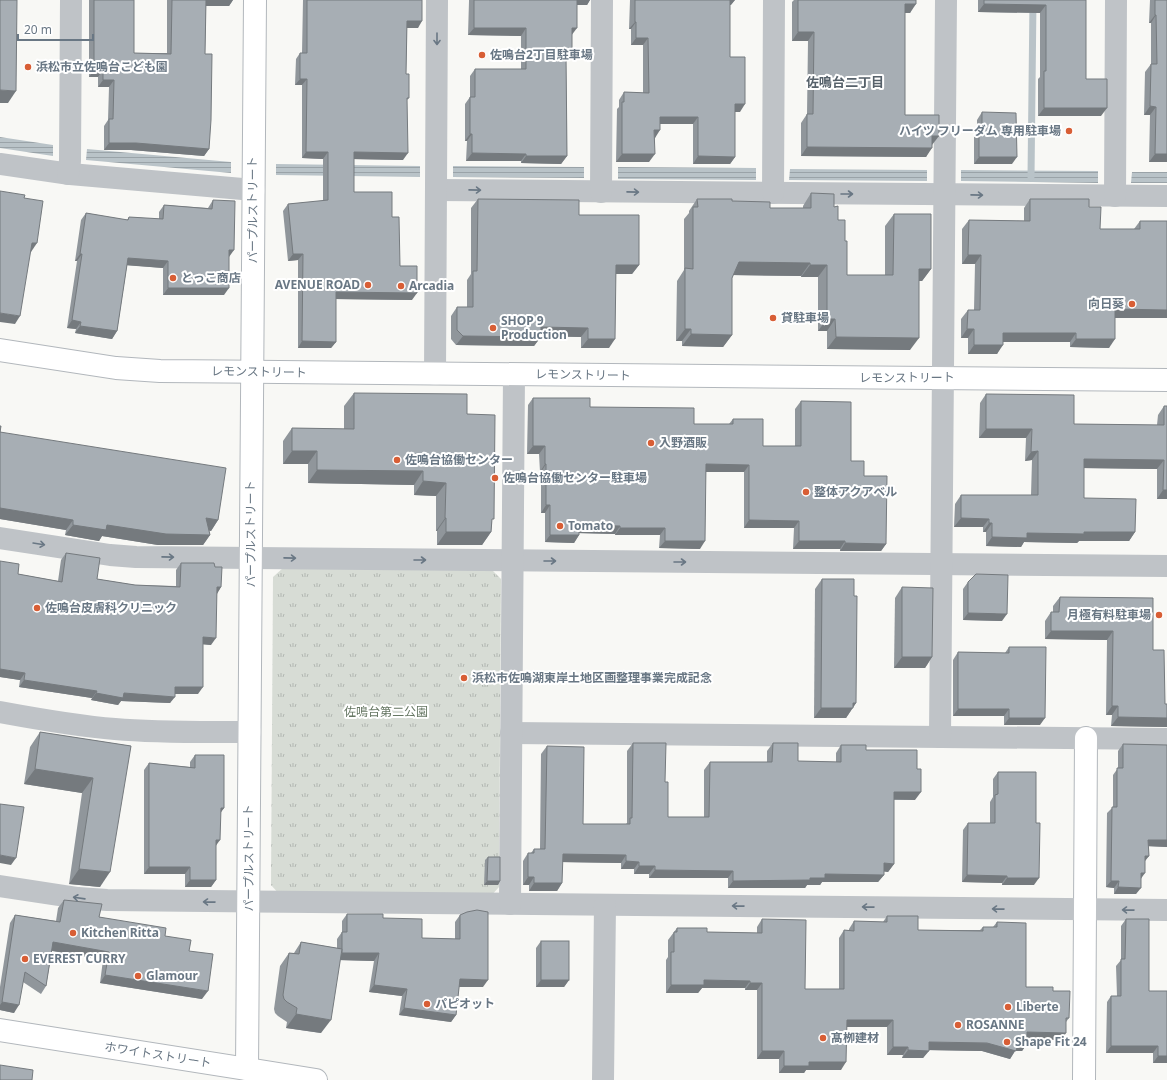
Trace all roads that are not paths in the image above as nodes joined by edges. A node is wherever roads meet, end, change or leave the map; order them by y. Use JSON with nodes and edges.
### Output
{"nodes":[{"id":1,"x":71,"y":0,"type":"edge"},
{"id":2,"x":255,"y":0,"type":"edge"},
{"id":3,"x":437,"y":0,"type":"edge"},
{"id":4,"x":602,"y":0,"type":"edge"},
{"id":5,"x":774,"y":0,"type":"edge"},
{"id":6,"x":946,"y":0,"type":"edge"},
{"id":7,"x":1116,"y":0,"type":"edge"},
{"id":8,"x":0,"y":164,"type":"edge"},
{"id":9,"x":68,"y":174,"type":"junction"},
{"id":10,"x":254,"y":190,"type":"junction"},
{"id":11,"x":436,"y":190,"type":"junction"},
{"id":12,"x":601,"y":192,"type":"junction"},
{"id":13,"x":773,"y":193,"type":"junction"},
{"id":14,"x":944,"y":194,"type":"junction"},
{"id":15,"x":1114,"y":196,"type":"junction"},
{"id":16,"x":1167,"y":196,"type":"edge"},
{"id":17,"x":0,"y":350,"type":"edge"},
{"id":18,"x":252,"y":372,"type":"junction"},
{"id":19,"x":435,"y":374,"type":"junction"},
{"id":20,"x":514,"y":375,"type":"junction"},
{"id":21,"x":942,"y":378,"type":"junction"},
{"id":22,"x":1167,"y":380,"type":"edge"},
{"id":23,"x":0,"y":538,"type":"edge"},
{"id":24,"x":251,"y":558,"type":"junction"},
{"id":25,"x":512,"y":561,"type":"junction"},
{"id":26,"x":941,"y":564,"type":"junction"},
{"id":27,"x":1167,"y":566,"type":"edge"},
{"id":28,"x":0,"y":712,"type":"edge"},
{"id":29,"x":250,"y":732,"type":"junction"},
{"id":30,"x":511,"y":733,"type":"junction"},
{"id":31,"x":940,"y":737,"type":"junction"},
{"id":32,"x":1086,"y":738,"type":"junction"},
{"id":33,"x":1167,"y":739,"type":"edge"},
{"id":34,"x":0,"y":886,"type":"edge"},
{"id":35,"x":248,"y":902,"type":"junction"},
{"id":36,"x":510,"y":904,"type":"junction"},
{"id":37,"x":605,"y":905,"type":"junction"},
{"id":38,"x":1085,"y":910,"type":"junction"},
{"id":39,"x":1167,"y":910,"type":"edge"},
{"id":40,"x":0,"y":1030,"type":"edge"},
{"id":41,"x":247,"y":1074,"type":"edge"},
{"id":42,"x":316,"y":1080,"type":"edge"},
{"id":43,"x":604,"y":1080,"type":"edge"},
{"id":44,"x":1084,"y":1080,"type":"edge"}],
"edges":[{"from":1,"to":9,"type":"street"},
{"from":2,"to":10,"type":"street","name":"パープルストリート"},
{"from":3,"to":11,"type":"street","one_way":true},
{"from":4,"to":12,"type":"street"},
{"from":5,"to":13,"type":"street"},
{"from":6,"to":14,"type":"street"},
{"from":7,"to":15,"type":"street"},
{"from":8,"to":9,"type":"street"},
{"from":9,"to":10,"type":"street"},
{"from":10,"to":18,"type":"street","name":"パープルストリート"},
{"from":11,"to":12,"type":"street","one_way":true},
{"from":11,"to":19,"type":"street"},
{"from":12,"to":13,"type":"street","one_way":true},
{"from":13,"to":14,"type":"street","one_way":true},
{"from":14,"to":15,"type":"street","one_way":true},
{"from":14,"to":21,"type":"street"},
{"from":15,"to":16,"type":"street"},
{"from":17,"to":18,"type":"street","name":"レモンストリート"},
{"from":18,"to":19,"type":"street","name":"レモンストリート"},
{"from":18,"to":24,"type":"street","name":"パープルストリート"},
{"from":19,"to":20,"type":"street","name":"レモンストリート"},
{"from":20,"to":21,"type":"street","name":"レモンストリート"},
{"from":20,"to":25,"type":"street"},
{"from":21,"to":22,"type":"street","name":"レモンストリート"},
{"from":21,"to":26,"type":"street"},
{"from":23,"to":24,"type":"street","one_way":true},
{"from":24,"to":25,"type":"street","one_way":true},
{"from":24,"to":29,"type":"street","name":"パープルストリート"},
{"from":25,"to":26,"type":"street","one_way":true},
{"from":25,"to":30,"type":"street"},
{"from":26,"to":27,"type":"street"},
{"from":26,"to":31,"type":"street"},
{"from":28,"to":29,"type":"street"},
{"from":29,"to":35,"type":"street","name":"パープルストリート"},
{"from":30,"to":31,"type":"street"},
{"from":30,"to":36,"type":"street"},
{"from":31,"to":32,"type":"street"},
{"from":32,"to":33,"type":"street"},
{"from":32,"to":38,"type":"street"},
{"from":35,"to":34,"type":"street","one_way":true},
{"from":35,"to":36,"type":"street"},
{"from":35,"to":41,"type":"street","name":"パープルストリート"},
{"from":36,"to":37,"type":"street"},
{"from":38,"to":37,"type":"street","one_way":true},
{"from":37,"to":43,"type":"street"},
{"from":39,"to":38,"type":"street","one_way":true},
{"from":38,"to":44,"type":"street"},
{"from":40,"to":41,"type":"street","name":"ホワイトストリート"},
{"from":41,"to":42,"type":"street","name":"ホワイトストリート"}]}
